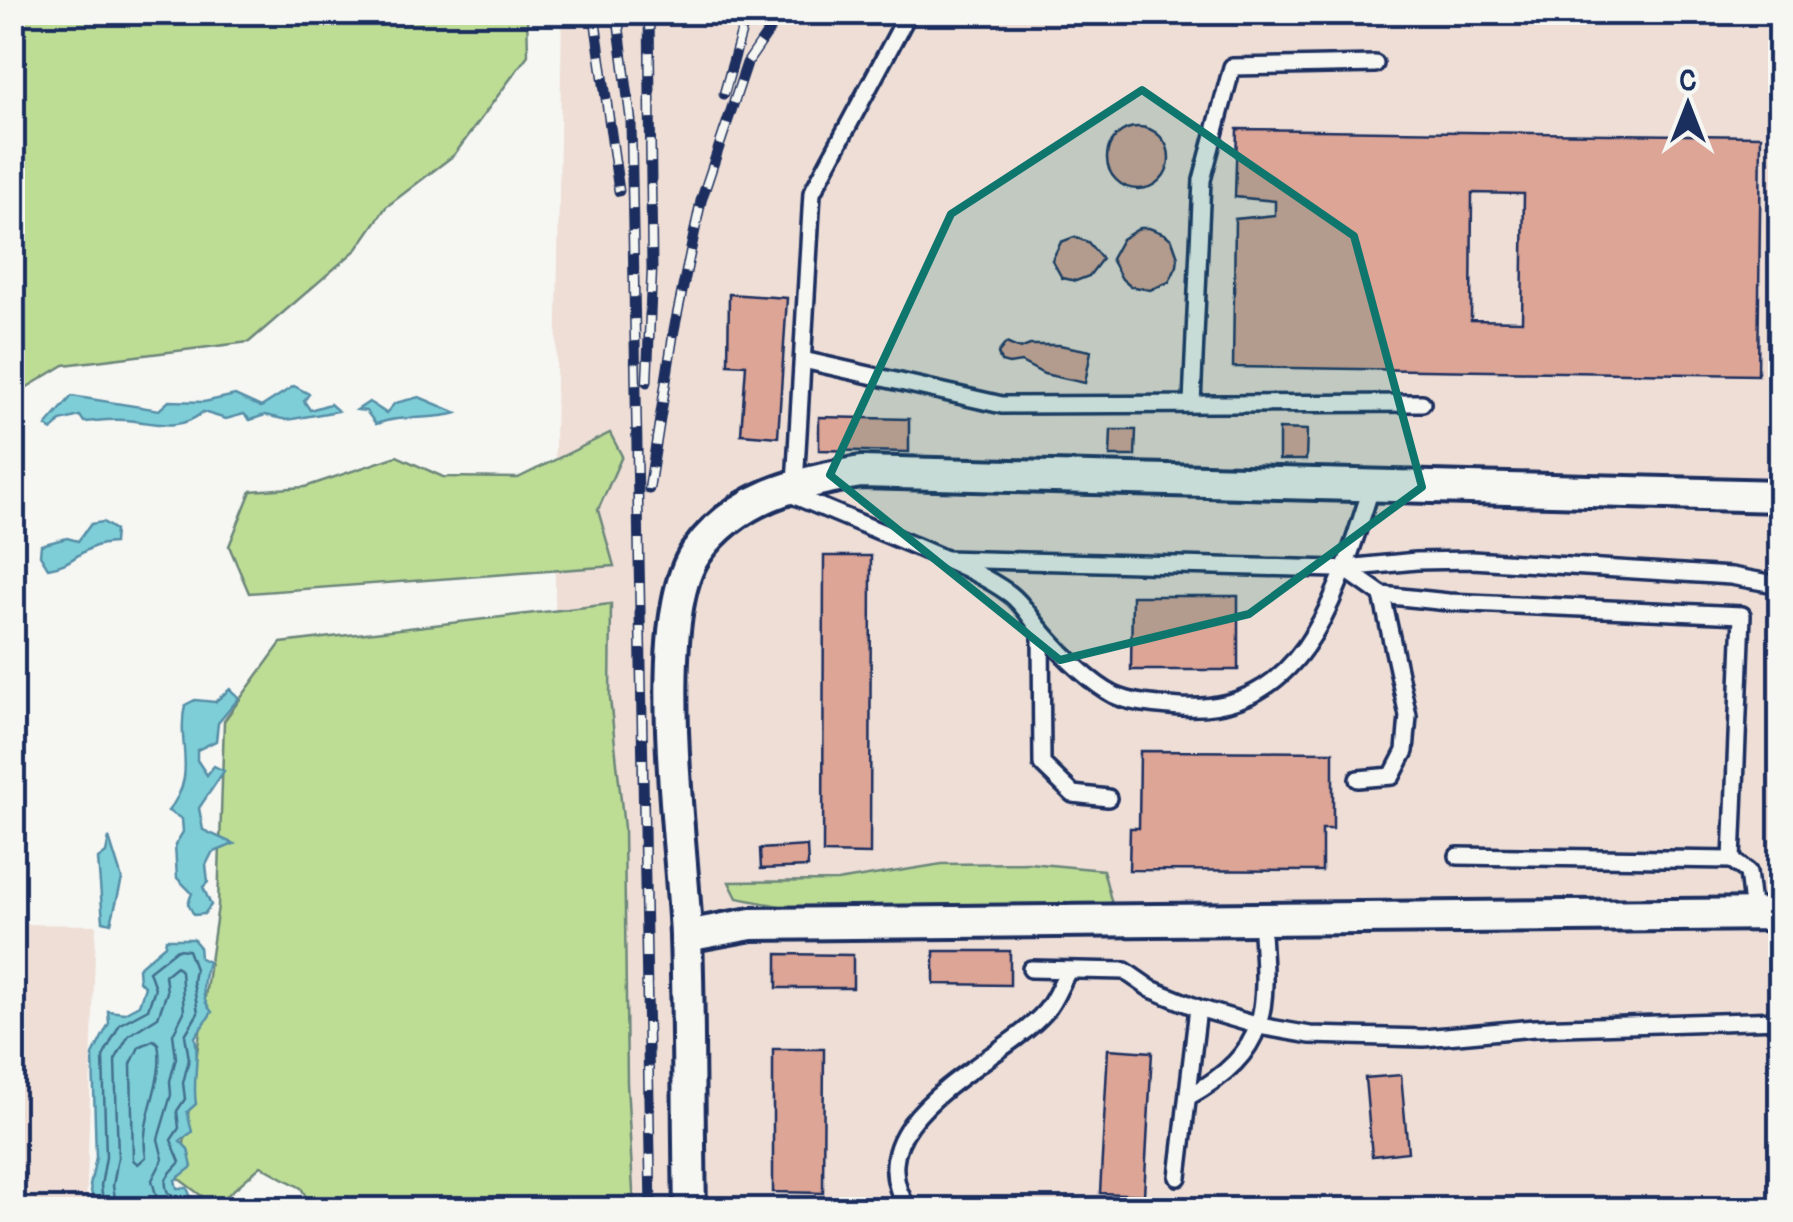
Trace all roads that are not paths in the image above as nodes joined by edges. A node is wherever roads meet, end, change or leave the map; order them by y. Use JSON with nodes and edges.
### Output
{"nodes":[{"id":1,"x":909,"y":12,"type":"edge"},
{"id":2,"x":1375,"y":64,"type":"dead end"},
{"id":3,"x":803,"y":360,"type":"junction"},
{"id":4,"x":1192,"y":403,"type":"junction"},
{"id":5,"x":1422,"y":403,"type":"dead end"},
{"id":6,"x":1372,"y":486,"type":"junction"},
{"id":7,"x":787,"y":487,"type":"junction"},
{"id":8,"x":1780,"y":496,"type":"edge"},
{"id":9,"x":944,"y":558,"type":"junction"},
{"id":10,"x":1344,"y":569,"type":"junction"},
{"id":11,"x":1780,"y":585,"type":"edge"},
{"id":12,"x":1382,"y":595,"type":"junction"},
{"id":13,"x":1041,"y":630,"type":"junction"},
{"id":14,"x":1358,"y":779,"type":"dead end"},
{"id":15,"x":1108,"y":798,"type":"dead end"},
{"id":16,"x":1458,"y":856,"type":"dead end"},
{"id":17,"x":1732,"y":860,"type":"junction"},
{"id":18,"x":1766,"y":914,"type":"edge"},
{"id":19,"x":1261,"y":919,"type":"junction"},
{"id":20,"x":686,"y":936,"type":"junction"},
{"id":21,"x":1030,"y":969,"type":"dead end"},
{"id":22,"x":1068,"y":970,"type":"junction"},
{"id":23,"x":1198,"y":1008,"type":"junction"},
{"id":24,"x":1780,"y":1020,"type":"edge"},
{"id":25,"x":1260,"y":1026,"type":"junction"},
{"id":26,"x":1188,"y":1096,"type":"junction"},
{"id":27,"x":1178,"y":1177,"type":"dead end"},
{"id":28,"x":906,"y":1204,"type":"edge"},
{"id":29,"x":690,"y":1210,"type":"edge"},
{"id":30,"x":886,"y":1210,"type":"edge"}],
"edges":[{"from":1,"to":3,"type":"lane"},
{"from":2,"to":4,"type":"lane"},
{"from":3,"to":4,"type":"lane"},
{"from":3,"to":7,"type":"lane"},
{"from":4,"to":5,"type":"lane"},
{"from":6,"to":7,"type":"street"},
{"from":6,"to":8,"type":"street"},
{"from":6,"to":10,"type":"lane"},
{"from":7,"to":9,"type":"lane"},
{"from":7,"to":20,"type":"street"},
{"from":9,"to":10,"type":"lane"},
{"from":9,"to":13,"type":"lane"},
{"from":10,"to":11,"type":"lane"},
{"from":10,"to":12,"type":"lane"},
{"from":10,"to":13,"type":"lane"},
{"from":12,"to":14,"type":"lane"},
{"from":12,"to":17,"type":"lane"},
{"from":13,"to":15,"type":"lane"},
{"from":16,"to":17,"type":"lane"},
{"from":17,"to":18,"type":"lane"},
{"from":18,"to":19,"type":"street"},
{"from":19,"to":20,"type":"street"},
{"from":19,"to":25,"type":"lane"},
{"from":20,"to":29,"type":"street"},
{"from":21,"to":22,"type":"lane"},
{"from":22,"to":23,"type":"lane"},
{"from":22,"to":28,"type":"lane"},
{"from":23,"to":25,"type":"lane"},
{"from":23,"to":26,"type":"lane"},
{"from":24,"to":25,"type":"lane"},
{"from":25,"to":26,"type":"lane"},
{"from":26,"to":27,"type":"lane"},
{"from":28,"to":30,"type":"lane"}]}
